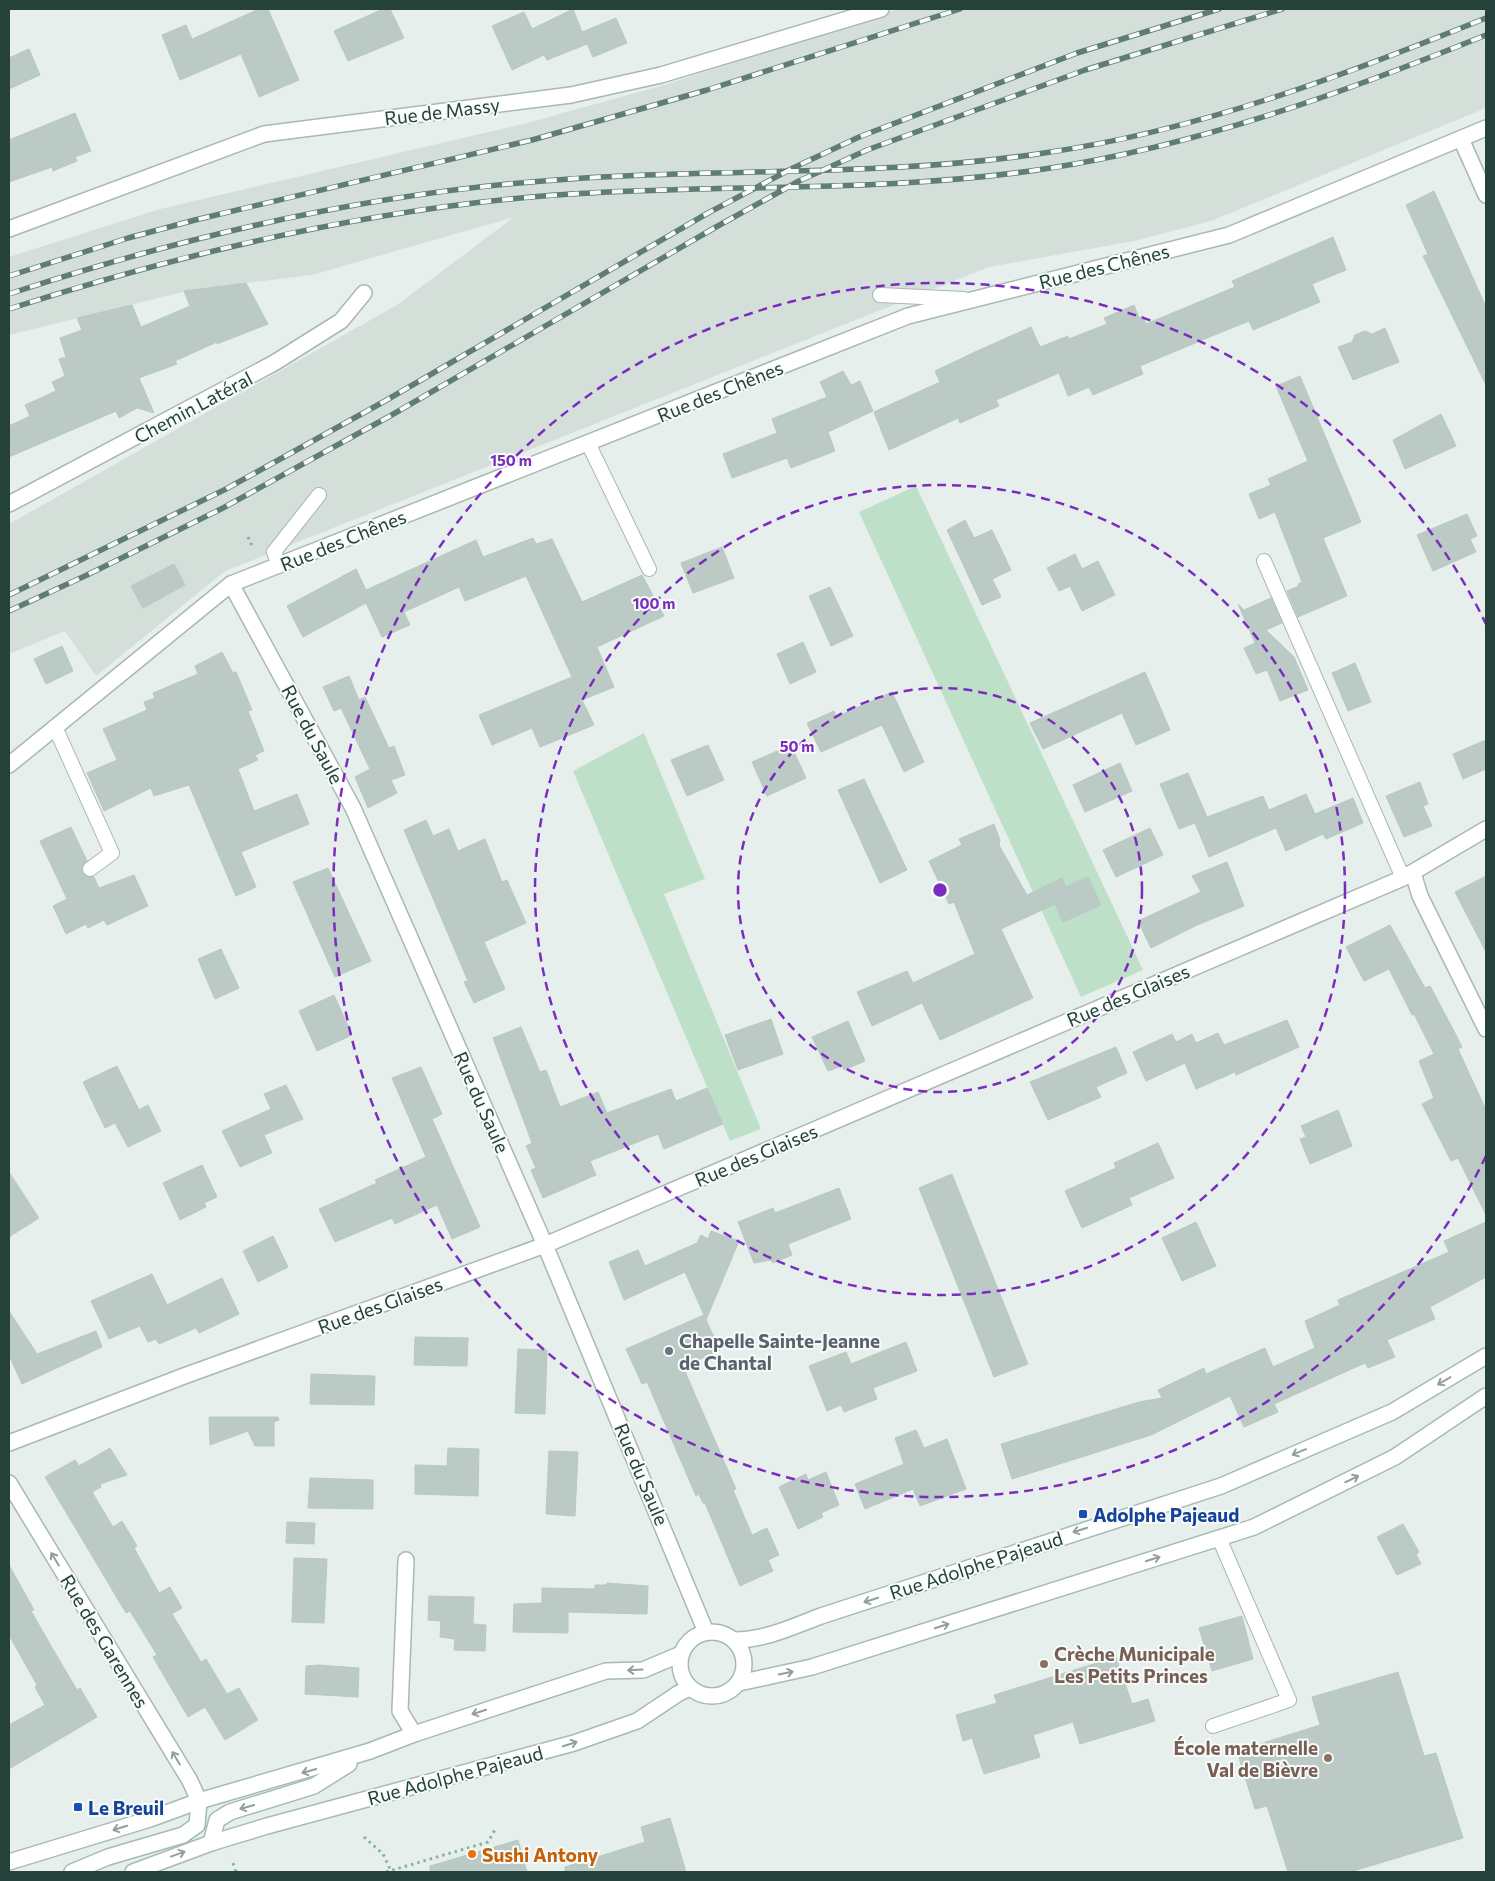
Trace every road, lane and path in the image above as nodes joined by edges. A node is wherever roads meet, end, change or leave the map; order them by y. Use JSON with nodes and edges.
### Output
{"nodes":[{"id":1,"x":881,"y":9,"type":"edge"},
{"id":2,"x":1486,"y":128,"type":"edge"},
{"id":3,"x":1461,"y":139,"type":"junction"},
{"id":4,"x":1486,"y":195,"type":"edge"},
{"id":5,"x":9,"y":229,"type":"edge"},
{"id":6,"x":364,"y":293,"type":"dead end"},
{"id":7,"x":880,"y":295,"type":"dead end"},
{"id":8,"x":972,"y":300,"type":"junction"},
{"id":9,"x":588,"y":443,"type":"junction"},
{"id":10,"x":319,"y":495,"type":"dead end"},
{"id":11,"x":9,"y":504,"type":"edge"},
{"id":12,"x":1264,"y":562,"type":"dead end"},
{"id":13,"x":279,"y":566,"type":"junction"},
{"id":14,"x":649,"y":569,"type":"dead end"},
{"id":15,"x":232,"y":584,"type":"junction"},
{"id":16,"x":55,"y":727,"type":"junction"},
{"id":17,"x":9,"y":765,"type":"edge"},
{"id":18,"x":1486,"y":828,"type":"edge"},
{"id":19,"x":90,"y":869,"type":"dead end"},
{"id":20,"x":1408,"y":875,"type":"junction"},
{"id":21,"x":1486,"y":1029,"type":"edge"},
{"id":22,"x":546,"y":1245,"type":"junction"},
{"id":23,"x":1486,"y":1356,"type":"edge"},
{"id":24,"x":1486,"y":1396,"type":"edge"},
{"id":25,"x":9,"y":1443,"type":"edge"},
{"id":26,"x":9,"y":1483,"type":"edge"},
{"id":27,"x":1219,"y":1538,"type":"junction"},
{"id":28,"x":406,"y":1560,"type":"dead end"},
{"id":29,"x":706,"y":1632,"type":"junction"},
{"id":30,"x":734,"y":1640,"type":"junction"},
{"id":31,"x":681,"y":1654,"type":"junction"},
{"id":32,"x":739,"y":1683,"type":"junction"},
{"id":33,"x":690,"y":1688,"type":"junction"},
{"id":34,"x":1213,"y":1726,"type":"dead end"},
{"id":35,"x":414,"y":1734,"type":"junction"},
{"id":36,"x":370,"y":1751,"type":"junction"},
{"id":37,"x":199,"y":1801,"type":"junction"},
{"id":38,"x":496,"y":1828,"type":"dead end"},
{"id":39,"x":364,"y":1837,"type":"dead end"},
{"id":40,"x":210,"y":1843,"type":"junction"},
{"id":41,"x":9,"y":1862,"type":"edge"},
{"id":42,"x":233,"y":1863,"type":"dead end"},
{"id":43,"x":391,"y":1871,"type":"junction"},
{"id":44,"x":72,"y":1872,"type":"edge"},
{"id":45,"x":133,"y":1872,"type":"edge"},
{"id":46,"x":236,"y":1872,"type":"edge"},
{"id":47,"x":386,"y":1872,"type":"edge"}],
"edges":[{"from":1,"to":5,"type":"street","name":"Rue de Massy"},
{"from":2,"to":3,"type":"street","name":"Rue des Chênes"},
{"from":3,"to":4,"type":"street"},
{"from":3,"to":8,"type":"street","name":"Rue des Chênes"},
{"from":6,"to":11,"type":"street","name":"Chemin Latéral"},
{"from":7,"to":8,"type":"lane"},
{"from":8,"to":9,"type":"street","name":"Rue des Chênes"},
{"from":9,"to":13,"type":"street","name":"Rue des Chênes"},
{"from":9,"to":14,"type":"lane"},
{"from":10,"to":13,"type":"lane"},
{"from":12,"to":20,"type":"lane"},
{"from":13,"to":15,"type":"street","name":"Rue des Chênes"},
{"from":15,"to":16,"type":"street","name":"Rue des Chênes"},
{"from":15,"to":22,"type":"street","name":"Rue du Saule"},
{"from":16,"to":17,"type":"street","name":"Rue des Chênes"},
{"from":16,"to":19,"type":"lane"},
{"from":18,"to":20,"type":"street","name":"Rue des Glaises"},
{"from":20,"to":21,"type":"street"},
{"from":20,"to":22,"type":"street","name":"Rue des Glaises"},
{"from":22,"to":25,"type":"street","name":"Rue des Glaises"},
{"from":22,"to":29,"type":"street","name":"Rue du Saule"},
{"from":23,"to":30,"type":"street","name":"Rue Adolphe Pajeaud","one_way":true},
{"from":27,"to":24,"type":"street","one_way":true},
{"from":37,"to":26,"type":"street","name":"Rue des Garennes","one_way":true},
{"from":32,"to":27,"type":"street","one_way":true},
{"from":27,"to":34,"type":"lane"},
{"from":28,"to":35,"type":"street"},
{"from":29,"to":30,"type":"street"},
{"from":29,"to":31,"type":"street"},
{"from":30,"to":32,"type":"street"},
{"from":31,"to":33,"type":"street"},
{"from":31,"to":35,"type":"street","name":"Rue Adolphe Pajeaud","one_way":true},
{"from":32,"to":33,"type":"street"},
{"from":40,"to":33,"type":"street","name":"Rue Adolphe Pajeaud","one_way":true},
{"from":35,"to":36,"type":"street","name":"Rue Adolphe Pajeaud"},
{"from":36,"to":37,"type":"street","name":"Rue Adolphe Pajeaud","one_way":true},
{"from":36,"to":40,"type":"street","name":"Rue Adolphe Pajeaud","one_way":true},
{"from":37,"to":40,"type":"street"},
{"from":37,"to":41,"type":"street","name":"Rue Adolphe Pajeaud","one_way":true},
{"from":37,"to":44,"type":"street"},
{"from":38,"to":43,"type":"path"},
{"from":39,"to":43,"type":"path"},
{"from":45,"to":40,"type":"street","name":"Rue Adolphe Pajeaud","one_way":true},
{"from":42,"to":46,"type":"path"},
{"from":43,"to":47,"type":"path"}]}
